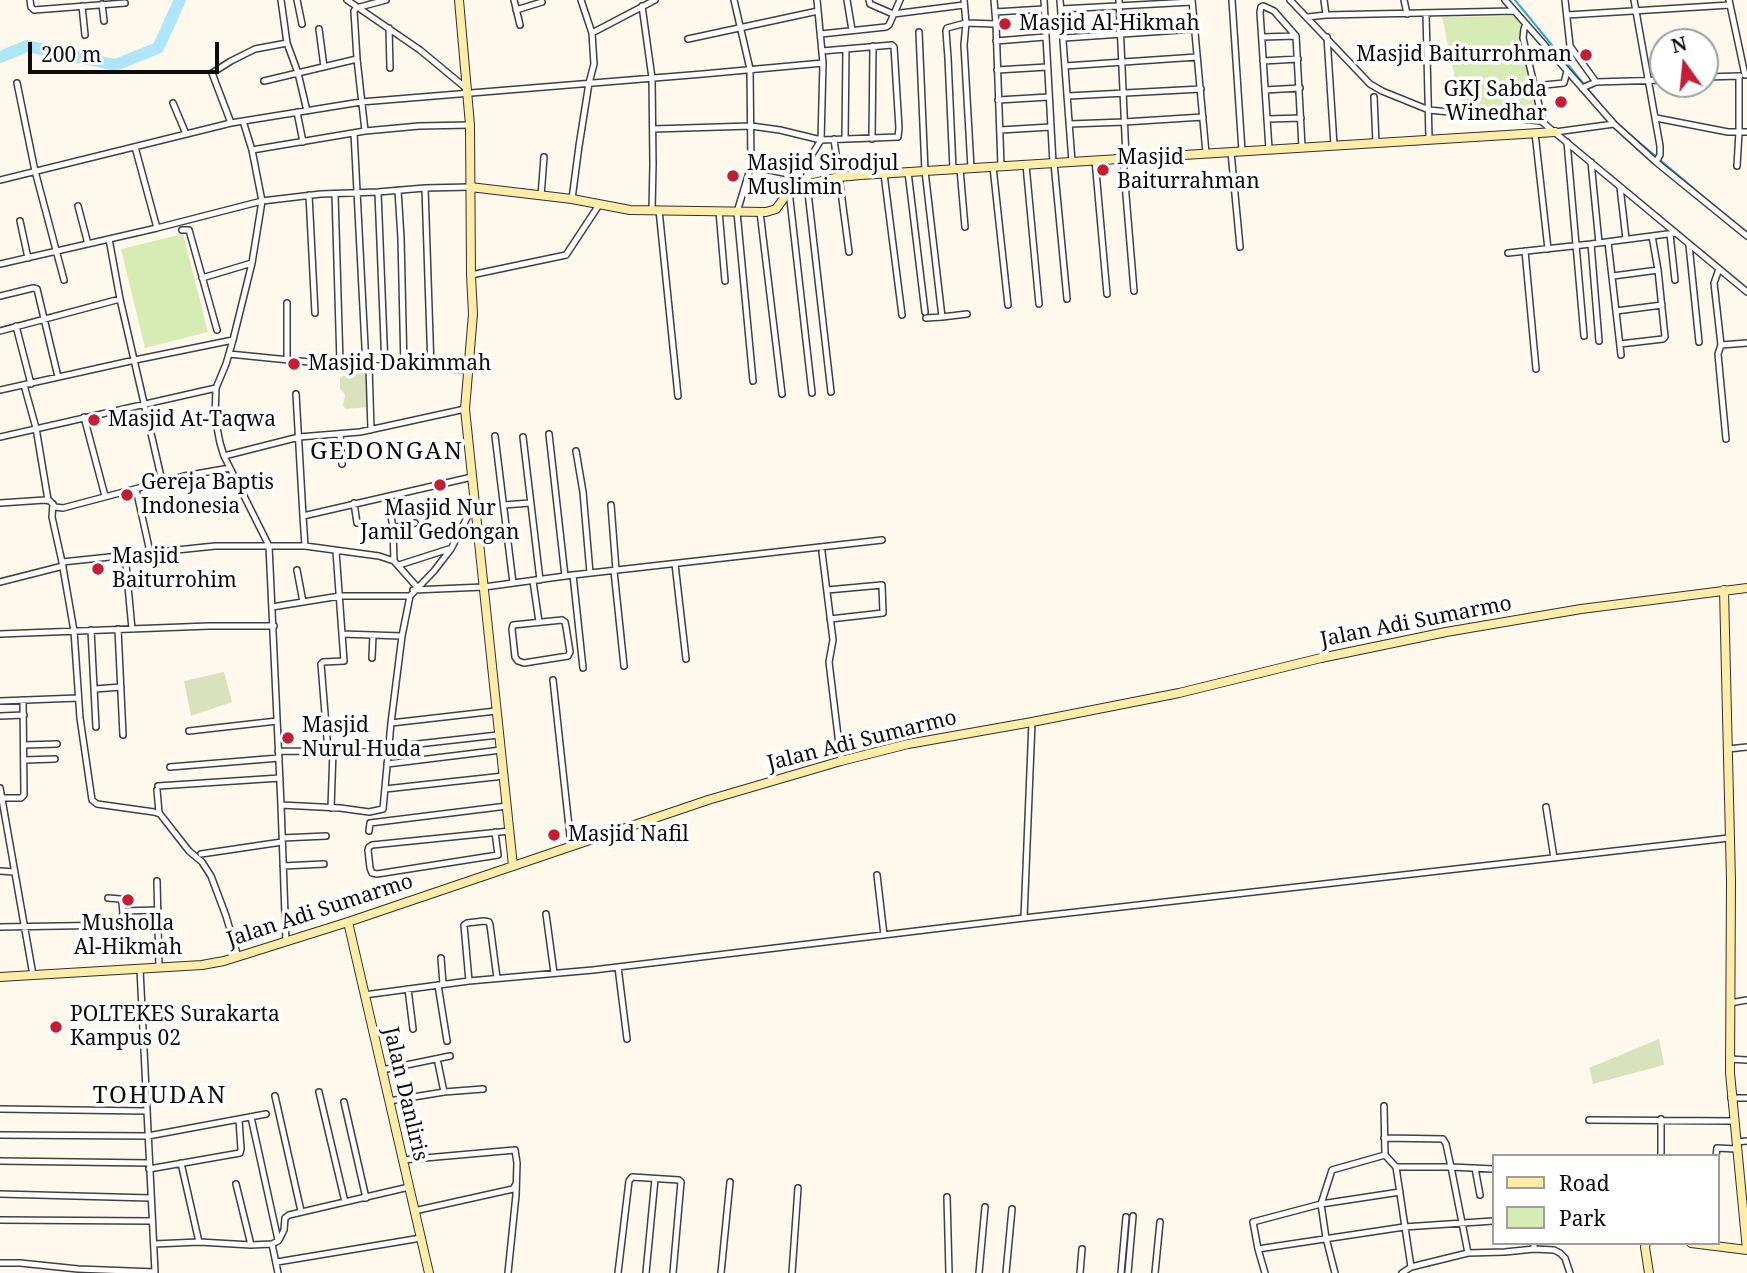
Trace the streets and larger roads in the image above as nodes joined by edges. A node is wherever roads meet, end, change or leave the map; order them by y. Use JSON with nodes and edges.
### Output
{"nodes":[{"id":1,"x":30,"y":0,"type":"edge"},
{"id":2,"x":281,"y":0,"type":"edge"},
{"id":3,"x":297,"y":0,"type":"edge"},
{"id":4,"x":347,"y":0,"type":"edge"},
{"id":5,"x":386,"y":0,"type":"edge"},
{"id":6,"x":459,"y":0,"type":"edge"},
{"id":7,"x":514,"y":0,"type":"edge"},
{"id":8,"x":581,"y":0,"type":"edge"},
{"id":9,"x":655,"y":0,"type":"edge"},
{"id":10,"x":734,"y":0,"type":"edge"},
{"id":11,"x":817,"y":0,"type":"edge"},
{"id":12,"x":847,"y":0,"type":"edge"},
{"id":13,"x":869,"y":0,"type":"edge"},
{"id":14,"x":900,"y":0,"type":"edge"},
{"id":15,"x":994,"y":0,"type":"edge"},
{"id":16,"x":1016,"y":0,"type":"edge"},
{"id":17,"x":1044,"y":0,"type":"edge"},
{"id":18,"x":1060,"y":0,"type":"edge"},
{"id":19,"x":1232,"y":0,"type":"edge"},
{"id":20,"x":1290,"y":0,"type":"edge"},
{"id":21,"x":1324,"y":0,"type":"edge"},
{"id":22,"x":1404,"y":0,"type":"edge"},
{"id":23,"x":1505,"y":0,"type":"edge"},
{"id":24,"x":1565,"y":0,"type":"edge"},
{"id":25,"x":1634,"y":0,"type":"edge"},
{"id":26,"x":1192,"y":1,"type":"edge"},
{"id":27,"x":125,"y":2,"type":"dead end"},
{"id":28,"x":542,"y":2,"type":"dead end"},
{"id":29,"x":964,"y":2,"type":"edge"},
{"id":30,"x":1729,"y":2,"type":"edge"},
{"id":31,"x":100,"y":3,"type":"edge"},
{"id":32,"x":1119,"y":3,"type":"edge"},
{"id":33,"x":525,"y":4,"type":"edge"},
{"id":34,"x":82,"y":6,"type":"junction"},
{"id":35,"x":642,"y":6,"type":"junction"},
{"id":36,"x":356,"y":8,"type":"junction"},
{"id":37,"x":1044,"y":9,"type":"junction"},
{"id":38,"x":1061,"y":9,"type":"junction"},
{"id":39,"x":516,"y":10,"type":"junction"},
{"id":40,"x":818,"y":10,"type":"junction"},
{"id":41,"x":1017,"y":10,"type":"junction"},
{"id":42,"x":1636,"y":10,"type":"junction"},
{"id":43,"x":1514,"y":11,"type":"junction"},
{"id":44,"x":995,"y":12,"type":"junction"},
{"id":45,"x":893,"y":13,"type":"junction"},
{"id":46,"x":1426,"y":13,"type":"junction"},
{"id":47,"x":1408,"y":14,"type":"junction"},
{"id":48,"x":1326,"y":15,"type":"junction"},
{"id":49,"x":1567,"y":15,"type":"junction"},
{"id":50,"x":1307,"y":17,"type":"junction"},
{"id":51,"x":104,"y":21,"type":"dead end"},
{"id":52,"x":966,"y":23,"type":"junction"},
{"id":53,"x":302,"y":24,"type":"dead end"},
{"id":54,"x":996,"y":24,"type":"junction"},
{"id":55,"x":1526,"y":24,"type":"junction"},
{"id":56,"x":520,"y":25,"type":"dead end"},
{"id":57,"x":389,"y":28,"type":"junction"},
{"id":58,"x":740,"y":28,"type":"junction"},
{"id":59,"x":319,"y":29,"type":"dead end"},
{"id":60,"x":1195,"y":29,"type":"junction"},
{"id":61,"x":852,"y":30,"type":"junction"},
{"id":62,"x":919,"y":32,"type":"dead end"},
{"id":63,"x":592,"y":33,"type":"junction"},
{"id":64,"x":821,"y":34,"type":"junction"},
{"id":65,"x":85,"y":35,"type":"dead end"},
{"id":66,"x":1120,"y":35,"type":"junction"},
{"id":67,"x":1296,"y":36,"type":"junction"},
{"id":68,"x":1045,"y":37,"type":"junction"},
{"id":69,"x":1064,"y":37,"type":"junction"},
{"id":70,"x":1262,"y":37,"type":"junction"},
{"id":71,"x":1327,"y":37,"type":"junction"},
{"id":72,"x":688,"y":39,"type":"dead end"},
{"id":73,"x":996,"y":41,"type":"junction"},
{"id":74,"x":287,"y":43,"type":"junction"},
{"id":75,"x":873,"y":46,"type":"junction"},
{"id":76,"x":846,"y":49,"type":"junction"},
{"id":77,"x":822,"y":51,"type":"junction"},
{"id":78,"x":1198,"y":57,"type":"junction"},
{"id":79,"x":357,"y":59,"type":"junction"},
{"id":80,"x":1298,"y":59,"type":"junction"},
{"id":81,"x":1263,"y":61,"type":"junction"},
{"id":82,"x":823,"y":63,"type":"junction"},
{"id":83,"x":1121,"y":64,"type":"junction"},
{"id":84,"x":1065,"y":66,"type":"junction"},
{"id":85,"x":324,"y":67,"type":"junction"},
{"id":86,"x":1047,"y":67,"type":"junction"},
{"id":87,"x":390,"y":68,"type":"dead end"},
{"id":88,"x":750,"y":69,"type":"junction"},
{"id":89,"x":998,"y":70,"type":"junction"},
{"id":90,"x":1567,"y":71,"type":"junction"},
{"id":91,"x":298,"y":74,"type":"junction"},
{"id":92,"x":1744,"y":76,"type":"edge"},
{"id":93,"x":1719,"y":77,"type":"edge"},
{"id":94,"x":652,"y":78,"type":"junction"},
{"id":95,"x":264,"y":81,"type":"dead end"},
{"id":96,"x":1649,"y":81,"type":"joint"},
{"id":97,"x":17,"y":83,"type":"dead end"},
{"id":98,"x":589,"y":83,"type":"junction"},
{"id":99,"x":1588,"y":85,"type":"junction"},
{"id":100,"x":1535,"y":86,"type":"junction"},
{"id":101,"x":1300,"y":88,"type":"junction"},
{"id":102,"x":1201,"y":89,"type":"junction"},
{"id":103,"x":1265,"y":90,"type":"junction"},
{"id":104,"x":467,"y":92,"type":"junction"},
{"id":105,"x":1123,"y":93,"type":"junction"},
{"id":106,"x":1068,"y":96,"type":"junction"},
{"id":107,"x":1049,"y":97,"type":"junction"},
{"id":108,"x":1374,"y":97,"type":"dead end"},
{"id":109,"x":1652,"y":98,"type":"edge"},
{"id":110,"x":998,"y":100,"type":"junction"},
{"id":111,"x":361,"y":102,"type":"junction"},
{"id":112,"x":173,"y":103,"type":"dead end"},
{"id":113,"x":1429,"y":110,"type":"junction"},
{"id":114,"x":307,"y":111,"type":"junction"},
{"id":115,"x":297,"y":112,"type":"junction"},
{"id":116,"x":1203,"y":117,"type":"junction"},
{"id":117,"x":1301,"y":118,"type":"junction"},
{"id":118,"x":1656,"y":118,"type":"junction"},
{"id":119,"x":1268,"y":119,"type":"junction"},
{"id":120,"x":243,"y":121,"type":"junction"},
{"id":121,"x":1124,"y":122,"type":"junction"},
{"id":122,"x":1543,"y":122,"type":"junction"},
{"id":123,"x":231,"y":123,"type":"junction"},
{"id":124,"x":1070,"y":124,"type":"junction"},
{"id":125,"x":1614,"y":124,"type":"junction"},
{"id":126,"x":470,"y":125,"type":"junction"},
{"id":127,"x":751,"y":126,"type":"junction"},
{"id":128,"x":1051,"y":127,"type":"junction"},
{"id":129,"x":653,"y":129,"type":"junction"},
{"id":130,"x":1000,"y":130,"type":"junction"},
{"id":131,"x":365,"y":131,"type":"junction"},
{"id":132,"x":1555,"y":132,"type":"junction"},
{"id":133,"x":1739,"y":132,"type":"junction"},
{"id":134,"x":1747,"y":132,"type":"edge"},
{"id":135,"x":354,"y":133,"type":"junction"},
{"id":136,"x":1535,"y":133,"type":"junction"},
{"id":137,"x":187,"y":134,"type":"junction"},
{"id":138,"x":834,"y":139,"type":"junction"},
{"id":139,"x":845,"y":139,"type":"junction"},
{"id":140,"x":872,"y":139,"type":"junction"},
{"id":141,"x":1429,"y":139,"type":"junction"},
{"id":142,"x":821,"y":140,"type":"junction"},
{"id":143,"x":303,"y":142,"type":"junction"},
{"id":144,"x":1567,"y":142,"type":"junction"},
{"id":145,"x":1376,"y":143,"type":"junction"},
{"id":146,"x":1334,"y":145,"type":"junction"},
{"id":147,"x":135,"y":147,"type":"junction"},
{"id":148,"x":1302,"y":147,"type":"junction"},
{"id":149,"x":1269,"y":149,"type":"junction"},
{"id":150,"x":252,"y":150,"type":"junction"},
{"id":151,"x":1242,"y":151,"type":"junction"},
{"id":152,"x":1231,"y":152,"type":"junction"},
{"id":153,"x":1206,"y":153,"type":"junction"},
{"id":154,"x":544,"y":158,"type":"dead end"},
{"id":155,"x":1124,"y":158,"type":"junction"},
{"id":156,"x":1658,"y":159,"type":"junction"},
{"id":157,"x":1095,"y":160,"type":"junction"},
{"id":158,"x":1072,"y":162,"type":"junction"},
{"id":159,"x":1591,"y":162,"type":"junction"},
{"id":160,"x":1054,"y":163,"type":"junction"},
{"id":161,"x":1026,"y":165,"type":"junction"},
{"id":162,"x":751,"y":166,"type":"junction"},
{"id":163,"x":1737,"y":166,"type":"dead end"},
{"id":164,"x":997,"y":167,"type":"junction"},
{"id":165,"x":971,"y":168,"type":"junction"},
{"id":166,"x":957,"y":169,"type":"junction"},
{"id":167,"x":35,"y":171,"type":"junction"},
{"id":168,"x":925,"y":171,"type":"junction"},
{"id":169,"x":908,"y":172,"type":"junction"},
{"id":170,"x":884,"y":174,"type":"junction"},
{"id":171,"x":798,"y":176,"type":"junction"},
{"id":172,"x":839,"y":177,"type":"junction"},
{"id":173,"x":0,"y":180,"type":"edge"},
{"id":174,"x":807,"y":184,"type":"junction"},
{"id":175,"x":1620,"y":186,"type":"junction"},
{"id":176,"x":470,"y":187,"type":"junction"},
{"id":177,"x":425,"y":188,"type":"junction"},
{"id":178,"x":398,"y":190,"type":"junction"},
{"id":179,"x":790,"y":191,"type":"junction"},
{"id":180,"x":378,"y":192,"type":"junction"},
{"id":181,"x":357,"y":193,"type":"junction"},
{"id":182,"x":335,"y":194,"type":"junction"},
{"id":183,"x":309,"y":195,"type":"junction"},
{"id":184,"x":541,"y":196,"type":"junction"},
{"id":185,"x":572,"y":199,"type":"junction"},
{"id":186,"x":262,"y":201,"type":"junction"},
{"id":187,"x":599,"y":205,"type":"junction"},
{"id":188,"x":78,"y":206,"type":"dead end"},
{"id":189,"x":655,"y":210,"type":"junction"},
{"id":190,"x":719,"y":211,"type":"junction"},
{"id":191,"x":737,"y":212,"type":"junction"},
{"id":192,"x":760,"y":212,"type":"junction"},
{"id":193,"x":20,"y":222,"type":"dead end"},
{"id":194,"x":965,"y":227,"type":"dead end"},
{"id":195,"x":157,"y":228,"type":"junction"},
{"id":196,"x":182,"y":230,"type":"dead end"},
{"id":197,"x":1672,"y":233,"type":"junction"},
{"id":198,"x":1653,"y":236,"type":"junction"},
{"id":199,"x":1747,"y":236,"type":"edge"},
{"id":200,"x":109,"y":239,"type":"junction"},
{"id":201,"x":1626,"y":239,"type":"junction"},
{"id":202,"x":1608,"y":242,"type":"junction"},
{"id":203,"x":1599,"y":243,"type":"junction"},
{"id":204,"x":88,"y":244,"type":"junction"},
{"id":205,"x":1591,"y":244,"type":"junction"},
{"id":206,"x":1689,"y":245,"type":"junction"},
{"id":207,"x":1576,"y":246,"type":"junction"},
{"id":208,"x":1240,"y":247,"type":"dead end"},
{"id":209,"x":1548,"y":249,"type":"junction"},
{"id":210,"x":57,"y":251,"type":"junction"},
{"id":211,"x":1525,"y":251,"type":"junction"},
{"id":212,"x":849,"y":252,"type":"dead end"},
{"id":213,"x":1508,"y":253,"type":"dead end"},
{"id":214,"x":28,"y":258,"type":"junction"},
{"id":215,"x":252,"y":263,"type":"junction"},
{"id":216,"x":0,"y":264,"type":"edge"},
{"id":217,"x":1719,"y":269,"type":"junction"},
{"id":218,"x":1658,"y":270,"type":"junction"},
{"id":219,"x":471,"y":275,"type":"junction"},
{"id":220,"x":1612,"y":276,"type":"junction"},
{"id":221,"x":202,"y":278,"type":"junction"},
{"id":222,"x":64,"y":280,"type":"dead end"},
{"id":223,"x":1675,"y":280,"type":"dead end"},
{"id":224,"x":725,"y":281,"type":"dead end"},
{"id":225,"x":1134,"y":290,"type":"dead end"},
{"id":226,"x":1747,"y":292,"type":"edge"},
{"id":227,"x":1107,"y":294,"type":"dead end"},
{"id":228,"x":0,"y":296,"type":"edge"},
{"id":229,"x":1747,"y":298,"type":"edge"},
{"id":230,"x":120,"y":299,"type":"junction"},
{"id":231,"x":1067,"y":299,"type":"dead end"},
{"id":232,"x":287,"y":303,"type":"dead end"},
{"id":233,"x":1039,"y":304,"type":"dead end"},
{"id":234,"x":1008,"y":305,"type":"dead end"},
{"id":235,"x":1662,"y":305,"type":"junction"},
{"id":236,"x":1616,"y":312,"type":"junction"},
{"id":237,"x":314,"y":313,"type":"dead end"},
{"id":238,"x":967,"y":314,"type":"dead end"},
{"id":239,"x":902,"y":315,"type":"dead end"},
{"id":240,"x":942,"y":317,"type":"junction"},
{"id":241,"x":44,"y":318,"type":"junction"},
{"id":242,"x":16,"y":326,"type":"junction"},
{"id":243,"x":217,"y":330,"type":"dead end"},
{"id":244,"x":0,"y":331,"type":"edge"},
{"id":245,"x":1584,"y":336,"type":"dead end"},
{"id":246,"x":233,"y":340,"type":"junction"},
{"id":247,"x":1599,"y":341,"type":"dead end"},
{"id":248,"x":1699,"y":342,"type":"dead end"},
{"id":249,"x":1747,"y":343,"type":"edge"},
{"id":250,"x":1620,"y":344,"type":"junction"},
{"id":251,"x":1719,"y":348,"type":"junction"},
{"id":252,"x":229,"y":354,"type":"junction"},
{"id":253,"x":1621,"y":355,"type":"dead end"},
{"id":254,"x":287,"y":359,"type":"junction"},
{"id":255,"x":135,"y":360,"type":"junction"},
{"id":256,"x":340,"y":363,"type":"dead end"},
{"id":257,"x":367,"y":366,"type":"junction"},
{"id":258,"x":385,"y":366,"type":"junction"},
{"id":259,"x":404,"y":368,"type":"junction"},
{"id":260,"x":431,"y":368,"type":"junction"},
{"id":261,"x":1536,"y":369,"type":"dead end"},
{"id":262,"x":468,"y":370,"type":"junction"},
{"id":263,"x":58,"y":377,"type":"junction"},
{"id":264,"x":753,"y":381,"type":"dead end"},
{"id":265,"x":28,"y":384,"type":"junction"},
{"id":266,"x":216,"y":388,"type":"junction"},
{"id":267,"x":0,"y":390,"type":"edge"},
{"id":268,"x":831,"y":392,"type":"dead end"},
{"id":269,"x":296,"y":394,"type":"dead end"},
{"id":270,"x":782,"y":394,"type":"dead end"},
{"id":271,"x":812,"y":394,"type":"dead end"},
{"id":272,"x":678,"y":396,"type":"dead end"},
{"id":273,"x":144,"y":404,"type":"junction"},
{"id":274,"x":465,"y":409,"type":"junction"},
{"id":275,"x":84,"y":417,"type":"junction"},
{"id":276,"x":36,"y":428,"type":"junction"},
{"id":277,"x":371,"y":430,"type":"junction"},
{"id":278,"x":340,"y":434,"type":"junction"},
{"id":279,"x":549,"y":434,"type":"dead end"},
{"id":280,"x":495,"y":436,"type":"dead end"},
{"id":281,"x":0,"y":437,"type":"edge"},
{"id":282,"x":299,"y":437,"type":"junction"},
{"id":283,"x":523,"y":437,"type":"dead end"},
{"id":284,"x":1726,"y":439,"type":"dead end"},
{"id":285,"x":576,"y":451,"type":"dead end"},
{"id":286,"x":225,"y":456,"type":"junction"},
{"id":287,"x":342,"y":464,"type":"dead end"},
{"id":288,"x":230,"y":468,"type":"junction"},
{"id":289,"x":472,"y":477,"type":"junction"},
{"id":290,"x":162,"y":481,"type":"junction"},
{"id":291,"x":136,"y":489,"type":"junction"},
{"id":292,"x":105,"y":496,"type":"junction"},
{"id":293,"x":388,"y":497,"type":"junction"},
{"id":294,"x":50,"y":502,"type":"junction"},
{"id":295,"x":0,"y":503,"type":"edge"},
{"id":296,"x":354,"y":503,"type":"junction"},
{"id":297,"x":475,"y":503,"type":"junction"},
{"id":298,"x":530,"y":503,"type":"junction"},
{"id":299,"x":504,"y":505,"type":"junction"},
{"id":300,"x":611,"y":505,"type":"dead end"},
{"id":301,"x":303,"y":516,"type":"junction"},
{"id":302,"x":357,"y":523,"type":"dead end"},
{"id":303,"x":415,"y":523,"type":"dead end"},
{"id":304,"x":393,"y":528,"type":"junction"},
{"id":305,"x":882,"y":540,"type":"dead end"},
{"id":306,"x":269,"y":546,"type":"junction"},
{"id":307,"x":305,"y":546,"type":"junction"},
{"id":308,"x":451,"y":548,"type":"junction"},
{"id":309,"x":336,"y":551,"type":"junction"},
{"id":310,"x":150,"y":552,"type":"junction"},
{"id":311,"x":822,"y":552,"type":"dead end"},
{"id":312,"x":125,"y":554,"type":"junction"},
{"id":313,"x":396,"y":563,"type":"junction"},
{"id":314,"x":63,"y":564,"type":"junction"},
{"id":315,"x":675,"y":564,"type":"junction"},
{"id":316,"x":297,"y":570,"type":"dead end"},
{"id":317,"x":615,"y":570,"type":"junction"},
{"id":318,"x":590,"y":573,"type":"junction"},
{"id":319,"x":573,"y":575,"type":"junction"},
{"id":320,"x":565,"y":576,"type":"junction"},
{"id":321,"x":536,"y":580,"type":"junction"},
{"id":322,"x":0,"y":582,"type":"edge"},
{"id":323,"x":513,"y":583,"type":"junction"},
{"id":324,"x":485,"y":587,"type":"junction"},
{"id":325,"x":1747,"y":588,"type":"edge"},
{"id":326,"x":827,"y":590,"type":"junction"},
{"id":327,"x":1724,"y":590,"type":"junction"},
{"id":328,"x":413,"y":591,"type":"junction"},
{"id":329,"x":340,"y":596,"type":"junction"},
{"id":330,"x":303,"y":602,"type":"junction"},
{"id":331,"x":272,"y":607,"type":"junction"},
{"id":332,"x":830,"y":619,"type":"junction"},
{"id":333,"x":539,"y":622,"type":"junction"},
{"id":334,"x":274,"y":626,"type":"junction"},
{"id":335,"x":118,"y":629,"type":"junction"},
{"id":336,"x":132,"y":629,"type":"junction"},
{"id":337,"x":92,"y":630,"type":"junction"},
{"id":338,"x":74,"y":631,"type":"junction"},
{"id":339,"x":0,"y":634,"type":"edge"},
{"id":340,"x":342,"y":634,"type":"junction"},
{"id":341,"x":373,"y":635,"type":"junction"},
{"id":342,"x":402,"y":636,"type":"junction"},
{"id":343,"x":372,"y":658,"type":"dead end"},
{"id":344,"x":686,"y":659,"type":"dead end"},
{"id":345,"x":624,"y":666,"type":"dead end"},
{"id":346,"x":583,"y":668,"type":"dead end"},
{"id":347,"x":553,"y":680,"type":"dead end"},
{"id":348,"x":121,"y":687,"type":"junction"},
{"id":349,"x":95,"y":689,"type":"junction"},
{"id":350,"x":78,"y":698,"type":"junction"},
{"id":351,"x":23,"y":700,"type":"junction"},
{"id":352,"x":0,"y":701,"type":"edge"},
{"id":353,"x":496,"y":711,"type":"junction"},
{"id":354,"x":24,"y":715,"type":"junction"},
{"id":355,"x":0,"y":716,"type":"edge"},
{"id":356,"x":277,"y":721,"type":"junction"},
{"id":357,"x":1032,"y":722,"type":"junction"},
{"id":358,"x":391,"y":723,"type":"junction"},
{"id":359,"x":96,"y":727,"type":"dead end"},
{"id":360,"x":189,"y":731,"type":"dead end"},
{"id":361,"x":123,"y":735,"type":"dead end"},
{"id":362,"x":498,"y":735,"type":"junction"},
{"id":363,"x":57,"y":744,"type":"dead end"},
{"id":364,"x":24,"y":745,"type":"junction"},
{"id":365,"x":1747,"y":747,"type":"edge"},
{"id":366,"x":390,"y":749,"type":"junction"},
{"id":367,"x":1728,"y":749,"type":"junction"},
{"id":368,"x":500,"y":750,"type":"junction"},
{"id":369,"x":330,"y":751,"type":"junction"},
{"id":370,"x":278,"y":754,"type":"junction"},
{"id":371,"x":55,"y":759,"type":"dead end"},
{"id":372,"x":24,"y":760,"type":"junction"},
{"id":373,"x":841,"y":761,"type":"junction"},
{"id":374,"x":387,"y":764,"type":"junction"},
{"id":375,"x":170,"y":767,"type":"dead end"},
{"id":376,"x":503,"y":776,"type":"junction"},
{"id":377,"x":280,"y":778,"type":"junction"},
{"id":378,"x":0,"y":788,"type":"edge"},
{"id":379,"x":385,"y":789,"type":"junction"},
{"id":380,"x":3,"y":798,"type":"junction"},
{"id":381,"x":281,"y":805,"type":"junction"},
{"id":382,"x":506,"y":806,"type":"junction"},
{"id":383,"x":1546,"y":807,"type":"dead end"},
{"id":384,"x":331,"y":808,"type":"junction"},
{"id":385,"x":159,"y":813,"type":"junction"},
{"id":386,"x":369,"y":831,"type":"dead end"},
{"id":387,"x":510,"y":831,"type":"junction"},
{"id":388,"x":495,"y":832,"type":"junction"},
{"id":389,"x":326,"y":836,"type":"dead end"},
{"id":390,"x":1729,"y":838,"type":"junction"},
{"id":391,"x":282,"y":840,"type":"junction"},
{"id":392,"x":571,"y":845,"type":"junction"},
{"id":393,"x":201,"y":854,"type":"dead end"},
{"id":394,"x":498,"y":855,"type":"junction"},
{"id":395,"x":1554,"y":858,"type":"junction"},
{"id":396,"x":324,"y":864,"type":"dead end"},
{"id":397,"x":283,"y":866,"type":"junction"},
{"id":398,"x":509,"y":867,"type":"junction"},
{"id":399,"x":0,"y":871,"type":"edge"},
{"id":400,"x":14,"y":872,"type":"junction"},
{"id":401,"x":877,"y":875,"type":"dead end"},
{"id":402,"x":157,"y":881,"type":"dead end"},
{"id":403,"x":108,"y":898,"type":"dead end"},
{"id":404,"x":158,"y":910,"type":"junction"},
{"id":405,"x":123,"y":911,"type":"junction"},
{"id":406,"x":546,"y":914,"type":"dead end"},
{"id":407,"x":1024,"y":918,"type":"junction"},
{"id":408,"x":348,"y":922,"type":"junction"},
{"id":409,"x":0,"y":927,"type":"edge"},
{"id":410,"x":24,"y":927,"type":"junction"},
{"id":411,"x":884,"y":935,"type":"junction"},
{"id":412,"x":286,"y":942,"type":"junction"},
{"id":413,"x":238,"y":958,"type":"junction"},
{"id":414,"x":441,"y":958,"type":"dead end"},
{"id":415,"x":618,"y":967,"type":"junction"},
{"id":416,"x":159,"y":968,"type":"junction"},
{"id":417,"x":554,"y":973,"type":"junction"},
{"id":418,"x":141,"y":974,"type":"junction"},
{"id":419,"x":33,"y":975,"type":"junction"},
{"id":420,"x":0,"y":977,"type":"edge"},
{"id":421,"x":497,"y":978,"type":"junction"},
{"id":422,"x":469,"y":981,"type":"junction"},
{"id":423,"x":441,"y":985,"type":"junction"},
{"id":424,"x":408,"y":989,"type":"junction"},
{"id":425,"x":364,"y":995,"type":"junction"},
{"id":426,"x":1747,"y":1000,"type":"edge"},
{"id":427,"x":1730,"y":1003,"type":"junction"},
{"id":428,"x":413,"y":1029,"type":"dead end"},
{"id":429,"x":627,"y":1039,"type":"dead end"},
{"id":430,"x":447,"y":1041,"type":"dead end"},
{"id":431,"x":450,"y":1056,"type":"dead end"},
{"id":432,"x":1729,"y":1059,"type":"junction"},
{"id":433,"x":1747,"y":1060,"type":"edge"},
{"id":434,"x":438,"y":1063,"type":"dead end"},
{"id":435,"x":382,"y":1070,"type":"junction"},
{"id":436,"x":484,"y":1089,"type":"dead end"},
{"id":437,"x":319,"y":1092,"type":"dead end"},
{"id":438,"x":444,"y":1092,"type":"junction"},
{"id":439,"x":275,"y":1096,"type":"dead end"},
{"id":440,"x":1731,"y":1098,"type":"junction"},
{"id":441,"x":1747,"y":1098,"type":"edge"},
{"id":442,"x":389,"y":1101,"type":"junction"},
{"id":443,"x":344,"y":1102,"type":"dead end"},
{"id":444,"x":1384,"y":1107,"type":"dead end"},
{"id":445,"x":0,"y":1109,"type":"edge"},
{"id":446,"x":146,"y":1111,"type":"junction"},
{"id":447,"x":266,"y":1114,"type":"dead end"},
{"id":448,"x":251,"y":1117,"type":"junction"},
{"id":449,"x":1661,"y":1119,"type":"junction"},
{"id":450,"x":239,"y":1120,"type":"junction"},
{"id":451,"x":1588,"y":1120,"type":"dead end"},
{"id":452,"x":1733,"y":1121,"type":"junction"},
{"id":453,"x":0,"y":1135,"type":"edge"},
{"id":454,"x":148,"y":1136,"type":"junction"},
{"id":455,"x":1384,"y":1138,"type":"junction"},
{"id":456,"x":1747,"y":1141,"type":"edge"},
{"id":457,"x":1736,"y":1145,"type":"junction"},
{"id":458,"x":1661,"y":1154,"type":"edge"},
{"id":459,"x":1716,"y":1154,"type":"edge"},
{"id":460,"x":1385,"y":1156,"type":"junction"},
{"id":461,"x":402,"y":1160,"type":"junction"},
{"id":462,"x":0,"y":1161,"type":"edge"},
{"id":463,"x":181,"y":1163,"type":"junction"},
{"id":464,"x":149,"y":1166,"type":"junction"},
{"id":465,"x":1396,"y":1167,"type":"junction"},
{"id":466,"x":1451,"y":1167,"type":"junction"},
{"id":467,"x":1475,"y":1168,"type":"junction"},
{"id":468,"x":1492,"y":1169,"type":"edge"},
{"id":469,"x":655,"y":1179,"type":"junction"},
{"id":470,"x":517,"y":1181,"type":"junction"},
{"id":471,"x":730,"y":1182,"type":"dead end"},
{"id":472,"x":236,"y":1184,"type":"dead end"},
{"id":473,"x":409,"y":1187,"type":"junction"},
{"id":474,"x":798,"y":1188,"type":"dead end"},
{"id":475,"x":1400,"y":1192,"type":"junction"},
{"id":476,"x":0,"y":1194,"type":"edge"},
{"id":477,"x":1480,"y":1195,"type":"dead end"},
{"id":478,"x":1745,"y":1196,"type":"edge"},
{"id":479,"x":947,"y":1197,"type":"dead end"},
{"id":480,"x":150,"y":1198,"type":"junction"},
{"id":481,"x":366,"y":1198,"type":"junction"},
{"id":482,"x":345,"y":1202,"type":"junction"},
{"id":483,"x":1321,"y":1204,"type":"junction"},
{"id":484,"x":985,"y":1207,"type":"dead end"},
{"id":485,"x":1012,"y":1209,"type":"dead end"},
{"id":486,"x":414,"y":1210,"type":"junction"},
{"id":487,"x":302,"y":1211,"type":"junction"},
{"id":488,"x":0,"y":1220,"type":"edge"},
{"id":489,"x":152,"y":1221,"type":"junction"},
{"id":490,"x":1492,"y":1221,"type":"edge"},
{"id":491,"x":1160,"y":1222,"type":"dead end"},
{"id":492,"x":1463,"y":1223,"type":"junction"},
{"id":493,"x":1404,"y":1227,"type":"junction"},
{"id":494,"x":421,"y":1238,"type":"junction"},
{"id":495,"x":1326,"y":1238,"type":"junction"},
{"id":496,"x":199,"y":1242,"type":"junction"},
{"id":497,"x":275,"y":1242,"type":"junction"},
{"id":498,"x":154,"y":1244,"type":"junction"},
{"id":499,"x":251,"y":1245,"type":"junction"},
{"id":500,"x":1646,"y":1245,"type":"edge"},
{"id":501,"x":1716,"y":1245,"type":"edge"},
{"id":502,"x":1534,"y":1246,"type":"edge"},
{"id":503,"x":1082,"y":1249,"type":"dead end"},
{"id":504,"x":1258,"y":1249,"type":"junction"},
{"id":505,"x":1747,"y":1250,"type":"edge"},
{"id":506,"x":1468,"y":1254,"type":"junction"},
{"id":507,"x":277,"y":1262,"type":"junction"},
{"id":508,"x":2,"y":1263,"type":"edge"},
{"id":509,"x":32,"y":1265,"type":"junction"},
{"id":510,"x":1411,"y":1267,"type":"junction"},
{"id":511,"x":58,"y":1270,"type":"edge"},
{"id":512,"x":2,"y":1273,"type":"edge"},
{"id":513,"x":32,"y":1273,"type":"edge"},
{"id":514,"x":155,"y":1273,"type":"edge"},
{"id":515,"x":160,"y":1273,"type":"edge"},
{"id":516,"x":278,"y":1273,"type":"edge"},
{"id":517,"x":429,"y":1273,"type":"edge"},
{"id":518,"x":508,"y":1273,"type":"edge"},
{"id":519,"x":618,"y":1273,"type":"edge"},
{"id":520,"x":646,"y":1273,"type":"edge"},
{"id":521,"x":673,"y":1273,"type":"edge"},
{"id":522,"x":721,"y":1273,"type":"edge"},
{"id":523,"x":792,"y":1273,"type":"edge"},
{"id":524,"x":948,"y":1273,"type":"edge"},
{"id":525,"x":979,"y":1273,"type":"edge"},
{"id":526,"x":1006,"y":1273,"type":"edge"},
{"id":527,"x":1080,"y":1273,"type":"edge"},
{"id":528,"x":1121,"y":1273,"type":"edge"},
{"id":529,"x":1128,"y":1273,"type":"edge"},
{"id":530,"x":1155,"y":1273,"type":"edge"},
{"id":531,"x":1265,"y":1273,"type":"edge"},
{"id":532,"x":1335,"y":1273,"type":"edge"},
{"id":533,"x":1402,"y":1273,"type":"edge"},
{"id":534,"x":1570,"y":1273,"type":"edge"},
{"id":535,"x":1649,"y":1273,"type":"edge"}],
"edges":[{"from":1,"to":34,"type":"street"},
{"from":2,"to":74,"type":"street"},
{"from":3,"to":53,"type":"street"},
{"from":4,"to":36,"type":"street"},
{"from":5,"to":36,"type":"street"},
{"from":6,"to":104,"type":"street"},
{"from":7,"to":39,"type":"street"},
{"from":8,"to":63,"type":"street"},
{"from":9,"to":35,"type":"street"},
{"from":10,"to":58,"type":"street"},
{"from":11,"to":40,"type":"street"},
{"from":12,"to":61,"type":"street"},
{"from":13,"to":45,"type":"street"},
{"from":14,"to":45,"type":"street"},
{"from":15,"to":44,"type":"street"},
{"from":16,"to":41,"type":"street"},
{"from":17,"to":37,"type":"street"},
{"from":18,"to":38,"type":"street"},
{"from":19,"to":151,"type":"street"},
{"from":20,"to":50,"type":"street"},
{"from":21,"to":48,"type":"street"},
{"from":22,"to":47,"type":"street"},
{"from":23,"to":43,"type":"street"},
{"from":24,"to":49,"type":"street"},
{"from":25,"to":42,"type":"street"},
{"from":26,"to":32,"type":"street"},
{"from":26,"to":60,"type":"street"},
{"from":27,"to":31,"type":"street"},
{"from":28,"to":33,"type":"street"},
{"from":29,"to":45,"type":"street"},
{"from":29,"to":52,"type":"street"},
{"from":30,"to":42,"type":"street"},
{"from":30,"to":92,"type":"street"},
{"from":31,"to":34,"type":"street"},
{"from":31,"to":51,"type":"street"},
{"from":32,"to":38,"type":"street"},
{"from":32,"to":66,"type":"street"},
{"from":33,"to":39,"type":"street"},
{"from":34,"to":65,"type":"street"},
{"from":35,"to":63,"type":"street"},
{"from":35,"to":94,"type":"street"},
{"from":36,"to":57,"type":"street"},
{"from":36,"to":79,"type":"street"},
{"from":37,"to":41,"type":"street"},
{"from":37,"to":68,"type":"street"},
{"from":38,"to":69,"type":"street"},
{"from":39,"to":56,"type":"street"},
{"from":40,"to":58,"type":"street"},
{"from":40,"to":64,"type":"street"},
{"from":41,"to":44,"type":"street"},
{"from":42,"to":49,"type":"street"},
{"from":42,"to":96,"type":"street"},
{"from":43,"to":46,"type":"street"},
{"from":43,"to":55,"type":"street"},
{"from":44,"to":54,"type":"street"},
{"from":45,"to":61,"type":"street"},
{"from":46,"to":47,"type":"street"},
{"from":46,"to":113,"type":"street"},
{"from":47,"to":48,"type":"street"},
{"from":48,"to":50,"type":"street"},
{"from":49,"to":99,"type":"street"},
{"from":50,"to":71,"type":"street"},
{"from":52,"to":54,"type":"street"},
{"from":52,"to":165,"type":"street"},
{"from":52,"to":166,"type":"street"},
{"from":54,"to":73,"type":"street"},
{"from":55,"to":90,"type":"street"},
{"from":55,"to":100,"type":"street"},
{"from":57,"to":87,"type":"street"},
{"from":57,"to":104,"type":"street"},
{"from":58,"to":72,"type":"street"},
{"from":58,"to":88,"type":"street"},
{"from":59,"to":85,"type":"street"},
{"from":60,"to":66,"type":"street"},
{"from":60,"to":78,"type":"street"},
{"from":61,"to":64,"type":"street"},
{"from":62,"to":168,"type":"street"},
{"from":63,"to":98,"type":"street"},
{"from":64,"to":77,"type":"street"},
{"from":66,"to":69,"type":"street"},
{"from":66,"to":83,"type":"street"},
{"from":67,"to":70,"type":"street"},
{"from":67,"to":70,"type":"street"},
{"from":67,"to":80,"type":"street"},
{"from":68,"to":73,"type":"street"},
{"from":68,"to":86,"type":"street"},
{"from":69,"to":84,"type":"street"},
{"from":70,"to":81,"type":"street"},
{"from":71,"to":113,"type":"street"},
{"from":71,"to":146,"type":"street"},
{"from":73,"to":89,"type":"street"},
{"from":74,"to":91,"type":"street"},
{"from":74,"to":123,"type":"street"},
{"from":75,"to":76,"type":"street"},
{"from":75,"to":140,"type":"street"},
{"from":75,"to":140,"type":"street"},
{"from":76,"to":77,"type":"street"},
{"from":76,"to":139,"type":"street"},
{"from":77,"to":82,"type":"street"},
{"from":78,"to":83,"type":"street"},
{"from":78,"to":102,"type":"street"},
{"from":79,"to":85,"type":"street"},
{"from":79,"to":111,"type":"street"},
{"from":80,"to":81,"type":"street"},
{"from":80,"to":101,"type":"street"},
{"from":81,"to":103,"type":"street"},
{"from":82,"to":88,"type":"street"},
{"from":82,"to":142,"type":"street"},
{"from":83,"to":84,"type":"street"},
{"from":83,"to":105,"type":"street"},
{"from":84,"to":106,"type":"street"},
{"from":85,"to":91,"type":"street"},
{"from":86,"to":89,"type":"street"},
{"from":86,"to":107,"type":"street"},
{"from":88,"to":94,"type":"street"},
{"from":88,"to":127,"type":"street"},
{"from":89,"to":110,"type":"street"},
{"from":90,"to":99,"type":"street"},
{"from":90,"to":100,"type":"street"},
{"from":91,"to":95,"type":"street"},
{"from":91,"to":114,"type":"street"},
{"from":92,"to":93,"type":"street"},
{"from":92,"to":133,"type":"street"},
{"from":94,"to":98,"type":"street"},
{"from":94,"to":129,"type":"street"},
{"from":96,"to":99,"type":"street"},
{"from":97,"to":167,"type":"street"},
{"from":98,"to":104,"type":"street"},
{"from":98,"to":185,"type":"street"},
{"from":99,"to":125,"type":"street"},
{"from":100,"to":122,"type":"street"},
{"from":101,"to":103,"type":"street"},
{"from":101,"to":117,"type":"street"},
{"from":102,"to":105,"type":"street"},
{"from":102,"to":116,"type":"street"},
{"from":103,"to":119,"type":"street"},
{"from":104,"to":111,"type":"street"},
{"from":104,"to":126,"type":"street"},
{"from":105,"to":106,"type":"street"},
{"from":105,"to":121,"type":"street"},
{"from":106,"to":124,"type":"street"},
{"from":107,"to":110,"type":"street"},
{"from":107,"to":128,"type":"street"},
{"from":108,"to":145,"type":"street"},
{"from":109,"to":118,"type":"street"},
{"from":110,"to":130,"type":"street"},
{"from":111,"to":114,"type":"street"},
{"from":111,"to":131,"type":"street"},
{"from":112,"to":137,"type":"street"},
{"from":113,"to":122,"type":"street"},
{"from":113,"to":141,"type":"street"},
{"from":114,"to":115,"type":"street"},
{"from":115,"to":120,"type":"street"},
{"from":115,"to":143,"type":"street"},
{"from":116,"to":121,"type":"street"},
{"from":116,"to":153,"type":"street"},
{"from":117,"to":119,"type":"street"},
{"from":117,"to":148,"type":"street"},
{"from":118,"to":133,"type":"street"},
{"from":118,"to":156,"type":"street"},
{"from":119,"to":149,"type":"street"},
{"from":120,"to":123,"type":"street"},
{"from":120,"to":150,"type":"street"},
{"from":121,"to":124,"type":"street"},
{"from":121,"to":155,"type":"street"},
{"from":122,"to":132,"type":"street"},
{"from":123,"to":137,"type":"street"},
{"from":124,"to":158,"type":"street"},
{"from":125,"to":132,"type":"street"},
{"from":125,"to":156,"type":"street"},
{"from":126,"to":131,"type":"street"},
{"from":126,"to":176,"type":"street"},
{"from":127,"to":129,"type":"street"},
{"from":127,"to":142,"type":"street"},
{"from":127,"to":162,"type":"street"},
{"from":128,"to":130,"type":"street"},
{"from":128,"to":160,"type":"street"},
{"from":129,"to":189,"type":"street"},
{"from":130,"to":164,"type":"street"},
{"from":131,"to":135,"type":"street"},
{"from":132,"to":136,"type":"street"},
{"from":132,"to":144,"type":"street"},
{"from":133,"to":134,"type":"street"},
{"from":133,"to":163,"type":"street"},
{"from":135,"to":143,"type":"street"},
{"from":135,"to":181,"type":"street"},
{"from":136,"to":141,"type":"street"},
{"from":136,"to":209,"type":"street"},
{"from":137,"to":147,"type":"street"},
{"from":138,"to":139,"type":"street"},
{"from":138,"to":142,"type":"street"},
{"from":138,"to":172,"type":"street"},
{"from":139,"to":140,"type":"street"},
{"from":141,"to":145,"type":"street"},
{"from":142,"to":171,"type":"street"},
{"from":143,"to":150,"type":"street"},
{"from":144,"to":159,"type":"street"},
{"from":144,"to":207,"type":"street"},
{"from":145,"to":146,"type":"street"},
{"from":146,"to":148,"type":"street"},
{"from":147,"to":167,"type":"street"},
{"from":147,"to":195,"type":"street"},
{"from":148,"to":149,"type":"street"},
{"from":149,"to":151,"type":"street"},
{"from":150,"to":186,"type":"street"},
{"from":151,"to":152,"type":"street"},
{"from":152,"to":153,"type":"street"},
{"from":152,"to":208,"type":"street"},
{"from":153,"to":155,"type":"street"},
{"from":154,"to":184,"type":"street"},
{"from":155,"to":157,"type":"street"},
{"from":155,"to":225,"type":"street"},
{"from":156,"to":199,"type":"street"},
{"from":157,"to":158,"type":"street"},
{"from":157,"to":227,"type":"street"},
{"from":158,"to":160,"type":"street"},
{"from":159,"to":175,"type":"street"},
{"from":159,"to":203,"type":"street"},
{"from":160,"to":161,"type":"street"},
{"from":160,"to":231,"type":"street"},
{"from":161,"to":164,"type":"street"},
{"from":161,"to":233,"type":"street"},
{"from":162,"to":171,"type":"street"},
{"from":162,"to":191,"type":"street"},
{"from":164,"to":165,"type":"street"},
{"from":164,"to":234,"type":"street"},
{"from":165,"to":166,"type":"street"},
{"from":166,"to":168,"type":"street"},
{"from":166,"to":194,"type":"street"},
{"from":167,"to":173,"type":"street"},
{"from":167,"to":210,"type":"street"},
{"from":168,"to":169,"type":"street"},
{"from":168,"to":240,"type":"street"},
{"from":169,"to":170,"type":"street"},
{"from":169,"to":240,"type":"street"},
{"from":170,"to":172,"type":"street"},
{"from":170,"to":239,"type":"street"},
{"from":171,"to":179,"type":"street"},
{"from":172,"to":174,"type":"street"},
{"from":172,"to":212,"type":"street"},
{"from":174,"to":179,"type":"street"},
{"from":174,"to":268,"type":"street"},
{"from":175,"to":197,"type":"street"},
{"from":175,"to":201,"type":"street"},
{"from":176,"to":177,"type":"street"},
{"from":176,"to":184,"type":"street"},
{"from":176,"to":219,"type":"street"},
{"from":177,"to":178,"type":"street"},
{"from":177,"to":260,"type":"street"},
{"from":178,"to":180,"type":"street"},
{"from":178,"to":259,"type":"street"},
{"from":179,"to":192,"type":"street"},
{"from":179,"to":271,"type":"street"},
{"from":180,"to":181,"type":"street"},
{"from":180,"to":258,"type":"street"},
{"from":181,"to":182,"type":"street"},
{"from":181,"to":257,"type":"street"},
{"from":182,"to":183,"type":"street"},
{"from":182,"to":256,"type":"street"},
{"from":183,"to":186,"type":"street"},
{"from":183,"to":237,"type":"street"},
{"from":184,"to":185,"type":"street"},
{"from":185,"to":187,"type":"street"},
{"from":186,"to":195,"type":"street"},
{"from":186,"to":215,"type":"street"},
{"from":187,"to":189,"type":"street"},
{"from":187,"to":219,"type":"street"},
{"from":188,"to":204,"type":"street"},
{"from":189,"to":190,"type":"street"},
{"from":189,"to":272,"type":"street"},
{"from":190,"to":191,"type":"street"},
{"from":190,"to":224,"type":"street"},
{"from":191,"to":192,"type":"street"},
{"from":191,"to":264,"type":"street"},
{"from":192,"to":270,"type":"street"},
{"from":193,"to":214,"type":"street"},
{"from":195,"to":200,"type":"street"},
{"from":196,"to":221,"type":"street"},
{"from":197,"to":198,"type":"street"},
{"from":197,"to":206,"type":"street"},
{"from":197,"to":223,"type":"street"},
{"from":198,"to":201,"type":"street"},
{"from":198,"to":218,"type":"street"},
{"from":200,"to":204,"type":"street"},
{"from":200,"to":230,"type":"street"},
{"from":201,"to":202,"type":"street"},
{"from":202,"to":203,"type":"street"},
{"from":202,"to":220,"type":"street"},
{"from":203,"to":205,"type":"street"},
{"from":204,"to":210,"type":"street"},
{"from":205,"to":207,"type":"street"},
{"from":205,"to":247,"type":"street"},
{"from":206,"to":217,"type":"street"},
{"from":206,"to":248,"type":"street"},
{"from":207,"to":209,"type":"street"},
{"from":207,"to":245,"type":"street"},
{"from":209,"to":211,"type":"street"},
{"from":210,"to":214,"type":"street"},
{"from":210,"to":222,"type":"street"},
{"from":211,"to":213,"type":"street"},
{"from":211,"to":261,"type":"street"},
{"from":214,"to":216,"type":"street"},
{"from":215,"to":221,"type":"street"},
{"from":215,"to":246,"type":"street"},
{"from":217,"to":226,"type":"street"},
{"from":217,"to":251,"type":"street"},
{"from":218,"to":220,"type":"street"},
{"from":218,"to":235,"type":"street"},
{"from":219,"to":262,"type":"street"},
{"from":220,"to":236,"type":"street"},
{"from":221,"to":243,"type":"street"},
{"from":226,"to":229,"type":"street"},
{"from":228,"to":241,"type":"street"},
{"from":230,"to":241,"type":"street"},
{"from":230,"to":255,"type":"street"},
{"from":232,"to":254,"type":"street"},
{"from":235,"to":236,"type":"street"},
{"from":235,"to":250,"type":"street"},
{"from":236,"to":250,"type":"street"},
{"from":238,"to":240,"type":"street"},
{"from":241,"to":242,"type":"street"},
{"from":241,"to":263,"type":"street"},
{"from":242,"to":244,"type":"street"},
{"from":242,"to":265,"type":"street"},
{"from":246,"to":252,"type":"street"},
{"from":246,"to":255,"type":"street"},
{"from":249,"to":251,"type":"street"},
{"from":250,"to":253,"type":"street"},
{"from":251,"to":284,"type":"street"},
{"from":252,"to":254,"type":"street"},
{"from":252,"to":266,"type":"street"},
{"from":254,"to":257,"type":"street"},
{"from":255,"to":263,"type":"street"},
{"from":255,"to":273,"type":"street"},
{"from":257,"to":258,"type":"street"},
{"from":257,"to":277,"type":"street"},
{"from":258,"to":259,"type":"street"},
{"from":259,"to":260,"type":"street"},
{"from":260,"to":262,"type":"street"},
{"from":262,"to":274,"type":"street"},
{"from":263,"to":265,"type":"street"},
{"from":265,"to":267,"type":"street"},
{"from":265,"to":276,"type":"street"},
{"from":266,"to":273,"type":"street"},
{"from":266,"to":286,"type":"street"},
{"from":269,"to":282,"type":"street"},
{"from":273,"to":275,"type":"street"},
{"from":273,"to":290,"type":"street"},
{"from":274,"to":277,"type":"street"},
{"from":274,"to":289,"type":"street"},
{"from":275,"to":276,"type":"street"},
{"from":275,"to":292,"type":"street"},
{"from":276,"to":281,"type":"street"},
{"from":276,"to":294,"type":"street"},
{"from":277,"to":278,"type":"street"},
{"from":278,"to":282,"type":"street"},
{"from":278,"to":287,"type":"street"},
{"from":279,"to":320,"type":"street"},
{"from":280,"to":299,"type":"street"},
{"from":282,"to":286,"type":"street"},
{"from":282,"to":301,"type":"street"},
{"from":283,"to":298,"type":"street"},
{"from":285,"to":318,"type":"street"},
{"from":286,"to":288,"type":"street"},
{"from":288,"to":290,"type":"street"},
{"from":288,"to":306,"type":"street"},
{"from":289,"to":293,"type":"street"},
{"from":289,"to":297,"type":"street"},
{"from":290,"to":291,"type":"street"},
{"from":291,"to":292,"type":"street"},
{"from":291,"to":310,"type":"street"},
{"from":292,"to":294,"type":"street"},
{"from":293,"to":296,"type":"street"},
{"from":293,"to":304,"type":"street"},
{"from":294,"to":295,"type":"street"},
{"from":294,"to":314,"type":"street"},
{"from":296,"to":301,"type":"street"},
{"from":296,"to":302,"type":"street"},
{"from":297,"to":308,"type":"street"},
{"from":297,"to":324,"type":"street"},
{"from":298,"to":299,"type":"street"},
{"from":298,"to":321,"type":"street"},
{"from":299,"to":323,"type":"street"},
{"from":300,"to":317,"type":"street"},
{"from":301,"to":307,"type":"street"},
{"from":303,"to":304,"type":"street"},
{"from":304,"to":313,"type":"street"},
{"from":305,"to":315,"type":"street"},
{"from":306,"to":307,"type":"street"},
{"from":306,"to":310,"type":"street"},
{"from":306,"to":331,"type":"street"},
{"from":307,"to":309,"type":"street"},
{"from":308,"to":313,"type":"street"},
{"from":308,"to":328,"type":"street"},
{"from":309,"to":313,"type":"street"},
{"from":309,"to":329,"type":"street"},
{"from":310,"to":312,"type":"street"},
{"from":311,"to":326,"type":"street"},
{"from":312,"to":314,"type":"street"},
{"from":312,"to":336,"type":"street"},
{"from":313,"to":328,"type":"street"},
{"from":314,"to":322,"type":"street"},
{"from":314,"to":338,"type":"street"},
{"from":315,"to":317,"type":"street"},
{"from":315,"to":344,"type":"street"},
{"from":316,"to":330,"type":"street"},
{"from":317,"to":318,"type":"street"},
{"from":317,"to":345,"type":"street"},
{"from":318,"to":319,"type":"street"},
{"from":319,"to":320,"type":"street"},
{"from":319,"to":346,"type":"street"},
{"from":320,"to":321,"type":"street"},
{"from":321,"to":323,"type":"street"},
{"from":321,"to":333,"type":"street"},
{"from":323,"to":324,"type":"street"},
{"from":324,"to":328,"type":"street"},
{"from":324,"to":353,"type":"street"},
{"from":325,"to":327,"type":"street","name":"Jalan Adi Sumarmo"},
{"from":326,"to":332,"type":"street"},
{"from":326,"to":332,"type":"street"},
{"from":327,"to":357,"type":"street","name":"Jalan Adi Sumarmo"},
{"from":327,"to":367,"type":"street"},
{"from":328,"to":329,"type":"street"},
{"from":328,"to":342,"type":"street"},
{"from":329,"to":330,"type":"street"},
{"from":329,"to":340,"type":"street"},
{"from":330,"to":331,"type":"street"},
{"from":331,"to":334,"type":"street"},
{"from":332,"to":373,"type":"street"},
{"from":333,"to":333,"type":"street"},
{"from":334,"to":336,"type":"street"},
{"from":334,"to":356,"type":"street"},
{"from":335,"to":336,"type":"street"},
{"from":335,"to":337,"type":"street"},
{"from":335,"to":348,"type":"street"},
{"from":337,"to":338,"type":"street"},
{"from":337,"to":349,"type":"street"},
{"from":338,"to":339,"type":"street"},
{"from":338,"to":350,"type":"street"},
{"from":340,"to":341,"type":"street"},
{"from":340,"to":369,"type":"street"},
{"from":341,"to":342,"type":"street"},
{"from":341,"to":343,"type":"street"},
{"from":342,"to":358,"type":"street"},
{"from":347,"to":392,"type":"street"},
{"from":348,"to":349,"type":"street"},
{"from":348,"to":361,"type":"street"},
{"from":349,"to":359,"type":"street"},
{"from":350,"to":351,"type":"street"},
{"from":350,"to":385,"type":"street"},
{"from":351,"to":352,"type":"street"},
{"from":351,"to":354,"type":"street"},
{"from":353,"to":358,"type":"street"},
{"from":353,"to":362,"type":"street"},
{"from":354,"to":355,"type":"street"},
{"from":354,"to":364,"type":"street"},
{"from":356,"to":360,"type":"street"},
{"from":356,"to":370,"type":"street"},
{"from":357,"to":373,"type":"street","name":"Jalan Adi Sumarmo"},
{"from":357,"to":407,"type":"street"},
{"from":358,"to":366,"type":"street"},
{"from":362,"to":366,"type":"street"},
{"from":362,"to":368,"type":"street"},
{"from":363,"to":364,"type":"street"},
{"from":364,"to":372,"type":"street"},
{"from":365,"to":367,"type":"street"},
{"from":366,"to":369,"type":"street"},
{"from":366,"to":374,"type":"street"},
{"from":367,"to":390,"type":"street"},
{"from":368,"to":374,"type":"street"},
{"from":368,"to":376,"type":"street"},
{"from":369,"to":370,"type":"street"},
{"from":369,"to":384,"type":"street"},
{"from":370,"to":375,"type":"street"},
{"from":370,"to":377,"type":"street"},
{"from":371,"to":372,"type":"street"},
{"from":372,"to":380,"type":"street"},
{"from":373,"to":392,"type":"street","name":"Jalan Adi Sumarmo"},
{"from":374,"to":379,"type":"street"},
{"from":376,"to":379,"type":"street"},
{"from":376,"to":382,"type":"street"},
{"from":377,"to":381,"type":"street"},
{"from":377,"to":385,"type":"street"},
{"from":378,"to":380,"type":"street"},
{"from":379,"to":384,"type":"street"},
{"from":380,"to":400,"type":"street"},
{"from":381,"to":384,"type":"street"},
{"from":381,"to":391,"type":"street"},
{"from":382,"to":386,"type":"street"},
{"from":382,"to":387,"type":"street"},
{"from":383,"to":395,"type":"street"},
{"from":385,"to":413,"type":"street"},
{"from":387,"to":388,"type":"street"},
{"from":387,"to":398,"type":"street"},
{"from":388,"to":394,"type":"street"},
{"from":388,"to":394,"type":"street"},
{"from":389,"to":391,"type":"street"},
{"from":390,"to":395,"type":"street"},
{"from":390,"to":427,"type":"street"},
{"from":391,"to":393,"type":"street"},
{"from":391,"to":397,"type":"street"},
{"from":392,"to":398,"type":"street","name":"Jalan Adi Sumarmo"},
{"from":394,"to":398,"type":"street"},
{"from":395,"to":407,"type":"street"},
{"from":396,"to":397,"type":"street"},
{"from":397,"to":412,"type":"street"},
{"from":398,"to":408,"type":"street","name":"Jalan Adi Sumarmo"},
{"from":399,"to":400,"type":"street"},
{"from":400,"to":410,"type":"street"},
{"from":401,"to":411,"type":"street"},
{"from":402,"to":404,"type":"street"},
{"from":403,"to":405,"type":"street"},
{"from":404,"to":405,"type":"street"},
{"from":404,"to":416,"type":"street"},
{"from":405,"to":410,"type":"street"},
{"from":406,"to":417,"type":"street"},
{"from":407,"to":411,"type":"street"},
{"from":408,"to":412,"type":"street","name":"Jalan Adi Sumarmo"},
{"from":408,"to":425,"type":"street","name":"Jalan Danliris"},
{"from":409,"to":410,"type":"street"},
{"from":410,"to":419,"type":"street"},
{"from":411,"to":415,"type":"street"},
{"from":412,"to":413,"type":"street","name":"Jalan Adi Sumarmo"},
{"from":413,"to":416,"type":"street","name":"Jalan Adi Sumarmo"},
{"from":414,"to":423,"type":"street"},
{"from":415,"to":417,"type":"street"},
{"from":415,"to":429,"type":"street"},
{"from":416,"to":418,"type":"street","name":"Jalan Adi Sumarmo"},
{"from":417,"to":421,"type":"street"},
{"from":418,"to":419,"type":"street","name":"Jalan Adi Sumarmo"},
{"from":418,"to":446,"type":"street"},
{"from":419,"to":420,"type":"street","name":"Jalan Adi Sumarmo"},
{"from":421,"to":422,"type":"street"},
{"from":421,"to":422,"type":"street"},
{"from":422,"to":423,"type":"street"},
{"from":423,"to":424,"type":"street"},
{"from":423,"to":430,"type":"street"},
{"from":424,"to":425,"type":"street"},
{"from":424,"to":428,"type":"street"},
{"from":425,"to":435,"type":"street","name":"Jalan Danliris"},
{"from":426,"to":427,"type":"street"},
{"from":427,"to":432,"type":"street"},
{"from":431,"to":435,"type":"street"},
{"from":432,"to":433,"type":"street"},
{"from":432,"to":440,"type":"street"},
{"from":434,"to":438,"type":"street"},
{"from":435,"to":442,"type":"street","name":"Jalan Danliris"},
{"from":436,"to":438,"type":"street"},
{"from":437,"to":482,"type":"street"},
{"from":438,"to":442,"type":"street"},
{"from":439,"to":487,"type":"street"},
{"from":440,"to":441,"type":"street"},
{"from":440,"to":452,"type":"street"},
{"from":442,"to":461,"type":"street","name":"Jalan Danliris"},
{"from":443,"to":481,"type":"street"},
{"from":444,"to":455,"type":"street"},
{"from":445,"to":446,"type":"street"},
{"from":446,"to":454,"type":"street"},
{"from":447,"to":448,"type":"street"},
{"from":448,"to":450,"type":"street"},
{"from":448,"to":497,"type":"street"},
{"from":449,"to":451,"type":"street"},
{"from":449,"to":452,"type":"street"},
{"from":449,"to":458,"type":"street"},
{"from":450,"to":454,"type":"street"},
{"from":450,"to":463,"type":"street"},
{"from":452,"to":457,"type":"street"},
{"from":453,"to":454,"type":"street"},
{"from":454,"to":464,"type":"street"},
{"from":455,"to":460,"type":"street"},
{"from":455,"to":466,"type":"street"},
{"from":456,"to":457,"type":"street"},
{"from":457,"to":459,"type":"street"},
{"from":457,"to":478,"type":"street"},
{"from":460,"to":465,"type":"street"},
{"from":460,"to":483,"type":"street"},
{"from":461,"to":470,"type":"street"},
{"from":461,"to":473,"type":"street","name":"Jalan Danliris"},
{"from":462,"to":464,"type":"street"},
{"from":463,"to":464,"type":"street"},
{"from":463,"to":496,"type":"street"},
{"from":464,"to":480,"type":"street"},
{"from":465,"to":466,"type":"street"},
{"from":465,"to":475,"type":"street"},
{"from":466,"to":467,"type":"street"},
{"from":466,"to":492,"type":"street"},
{"from":467,"to":468,"type":"street"},
{"from":467,"to":477,"type":"street"},
{"from":469,"to":519,"type":"street"},
{"from":469,"to":520,"type":"street"},
{"from":469,"to":521,"type":"street"},
{"from":470,"to":486,"type":"street"},
{"from":470,"to":518,"type":"street"},
{"from":471,"to":522,"type":"street"},
{"from":472,"to":499,"type":"street"},
{"from":473,"to":481,"type":"street"},
{"from":473,"to":486,"type":"street","name":"Jalan Danliris"},
{"from":474,"to":523,"type":"street"},
{"from":475,"to":483,"type":"street"},
{"from":475,"to":493,"type":"street"},
{"from":476,"to":480,"type":"street"},
{"from":478,"to":505,"type":"street"},
{"from":479,"to":524,"type":"street"},
{"from":480,"to":489,"type":"street"},
{"from":481,"to":482,"type":"street"},
{"from":482,"to":487,"type":"street"},
{"from":483,"to":495,"type":"street"},
{"from":483,"to":504,"type":"street"},
{"from":484,"to":525,"type":"street"},
{"from":485,"to":526,"type":"street"},
{"from":486,"to":494,"type":"street","name":"Jalan Danliris"},
{"from":487,"to":497,"type":"street"},
{"from":488,"to":489,"type":"street"},
{"from":489,"to":498,"type":"street"},
{"from":490,"to":492,"type":"street"},
{"from":491,"to":530,"type":"street"},
{"from":492,"to":493,"type":"street"},
{"from":492,"to":506,"type":"street"},
{"from":493,"to":495,"type":"street"},
{"from":493,"to":510,"type":"street"},
{"from":494,"to":507,"type":"street"},
{"from":494,"to":517,"type":"street","name":"Jalan Danliris"},
{"from":495,"to":504,"type":"street"},
{"from":495,"to":532,"type":"street"},
{"from":496,"to":498,"type":"street"},
{"from":496,"to":499,"type":"street"},
{"from":497,"to":499,"type":"street"},
{"from":497,"to":507,"type":"street"},
{"from":498,"to":514,"type":"street"},
{"from":500,"to":535,"type":"street"},
{"from":501,"to":505,"type":"street"},
{"from":502,"to":506,"type":"street"},
{"from":502,"to":534,"type":"street"},
{"from":503,"to":527,"type":"street"},
{"from":504,"to":531,"type":"street"},
{"from":506,"to":510,"type":"street"},
{"from":507,"to":516,"type":"street"},
{"from":508,"to":509,"type":"street"},
{"from":508,"to":512,"type":"street"},
{"from":509,"to":511,"type":"street"},
{"from":509,"to":513,"type":"street"},
{"from":510,"to":533,"type":"street"},
{"from":511,"to":514,"type":"street"},
{"from":514,"to":515,"type":"street"},
{"from":528,"to":529,"type":"street"}]}
